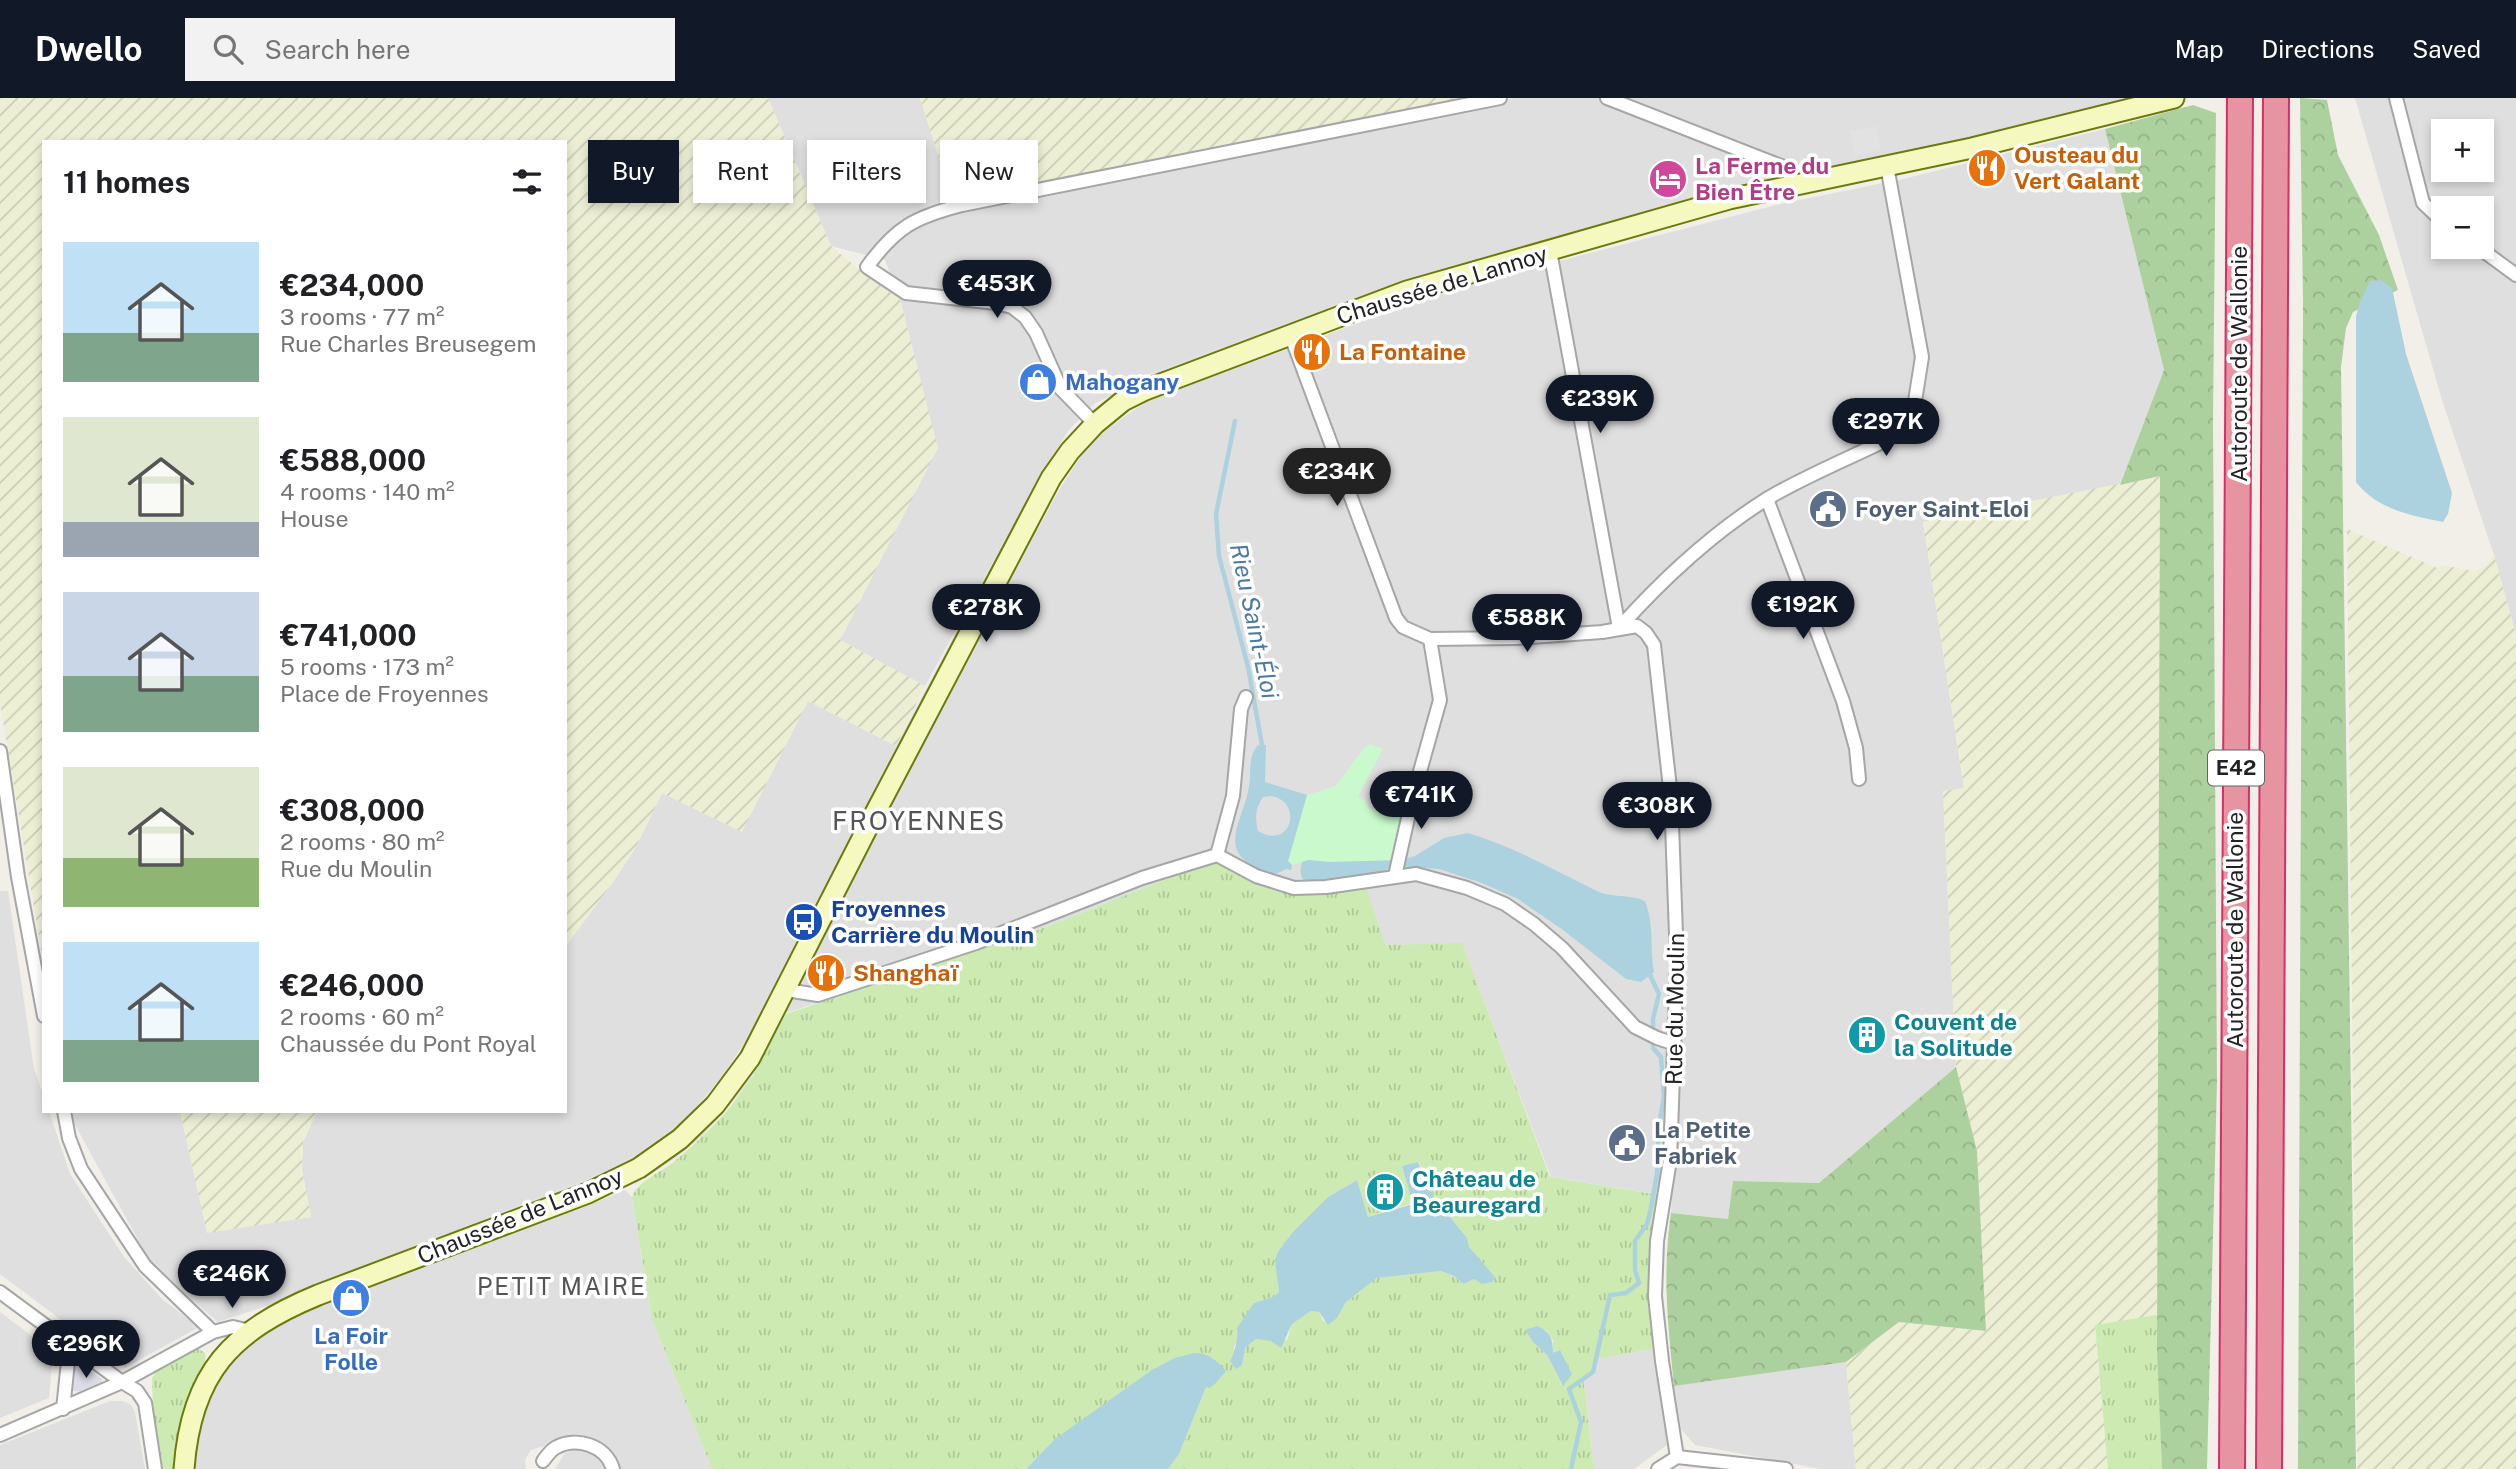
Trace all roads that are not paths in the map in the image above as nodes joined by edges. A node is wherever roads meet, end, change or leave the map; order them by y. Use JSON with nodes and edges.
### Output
{"nodes":[{"id":1,"x":1500,"y":98,"type":"edge"},
{"id":2,"x":1607,"y":98,"type":"edge"},
{"id":3,"x":2174,"y":98,"type":"edge"},
{"id":4,"x":2276,"y":98,"type":"edge"},
{"id":5,"x":2396,"y":98,"type":"edge"},
{"id":6,"x":2240,"y":102,"type":"edge"},
{"id":7,"x":1886,"y":166,"type":"junction"},
{"id":8,"x":1793,"y":185,"type":"junction"},
{"id":9,"x":2431,"y":211,"type":"edge"},
{"id":10,"x":1550,"y":251,"type":"junction"},
{"id":11,"x":2494,"y":259,"type":"edge"},
{"id":12,"x":2516,"y":275,"type":"edge"},
{"id":13,"x":1290,"y":334,"type":"junction"},
{"id":14,"x":1095,"y":424,"type":"junction"},
{"id":15,"x":1767,"y":499,"type":"junction"},
{"id":16,"x":1619,"y":628,"type":"junction"},
{"id":17,"x":1430,"y":639,"type":"junction"},
{"id":18,"x":1246,"y":697,"type":"dead end"},
{"id":19,"x":0,"y":751,"type":"edge"},
{"id":20,"x":1859,"y":779,"type":"dead end"},
{"id":21,"x":1216,"y":855,"type":"junction"},
{"id":22,"x":1395,"y":873,"type":"junction"},
{"id":23,"x":786,"y":990,"type":"junction"},
{"id":24,"x":42,"y":1005,"type":"edge"},
{"id":25,"x":1675,"y":1044,"type":"junction"},
{"id":26,"x":64,"y":1113,"type":"edge"},
{"id":27,"x":0,"y":1292,"type":"edge"},
{"id":28,"x":250,"y":1331,"type":"junction"},
{"id":29,"x":214,"y":1332,"type":"junction"},
{"id":30,"x":70,"y":1343,"type":"junction"},
{"id":31,"x":122,"y":1382,"type":"junction"},
{"id":32,"x":63,"y":1409,"type":"junction"},
{"id":33,"x":0,"y":1435,"type":"edge"},
{"id":34,"x":1677,"y":1457,"type":"junction"},
{"id":35,"x":543,"y":1461,"type":"dead end"},
{"id":36,"x":155,"y":1469,"type":"edge"},
{"id":37,"x":184,"y":1469,"type":"edge"},
{"id":38,"x":613,"y":1469,"type":"edge"},
{"id":39,"x":1658,"y":1469,"type":"edge"},
{"id":40,"x":1786,"y":1469,"type":"edge"},
{"id":41,"x":2232,"y":1469,"type":"edge"},
{"id":42,"x":2269,"y":1469,"type":"edge"}],
"edges":[{"from":1,"to":14,"type":"street"},
{"from":2,"to":8,"type":"street"},
{"from":3,"to":7,"type":"main road","name":"Chaussée de Lannoy"},
{"from":4,"to":42,"type":"highway","name":"Autoroute de Wallonie","number":"E42"},
{"from":5,"to":9,"type":"street"},
{"from":6,"to":41,"type":"highway","name":"Autoroute de Wallonie","number":"E42"},
{"from":7,"to":8,"type":"main road","name":"Chaussée de Lannoy"},
{"from":7,"to":15,"type":"street"},
{"from":8,"to":10,"type":"main road","name":"Chaussée de Lannoy"},
{"from":10,"to":13,"type":"main road","name":"Chaussée de Lannoy"},
{"from":10,"to":16,"type":"street"},
{"from":11,"to":12,"type":"street"},
{"from":13,"to":14,"type":"main road","name":"Chaussée de Lannoy"},
{"from":13,"to":17,"type":"street"},
{"from":14,"to":23,"type":"main road","name":"Chaussée de Lannoy"},
{"from":15,"to":16,"type":"street"},
{"from":15,"to":20,"type":"street"},
{"from":16,"to":17,"type":"street"},
{"from":16,"to":25,"type":"street","name":"Rue du Moulin"},
{"from":17,"to":22,"type":"street"},
{"from":18,"to":21,"type":"street"},
{"from":19,"to":24,"type":"street"},
{"from":21,"to":22,"type":"street"},
{"from":21,"to":23,"type":"street"},
{"from":22,"to":25,"type":"street"},
{"from":23,"to":28,"type":"main road","name":"Chaussée de Lannoy"},
{"from":25,"to":34,"type":"street","name":"Rue du Moulin"},
{"from":26,"to":29,"type":"street"},
{"from":27,"to":30,"type":"street"},
{"from":28,"to":29,"type":"street"},
{"from":28,"to":37,"type":"main road","name":"Chaussée de Lannoy"},
{"from":29,"to":31,"type":"street"},
{"from":30,"to":31,"type":"street"},
{"from":30,"to":32,"type":"street"},
{"from":31,"to":32,"type":"street"},
{"from":31,"to":36,"type":"street"},
{"from":32,"to":33,"type":"street"},
{"from":34,"to":39,"type":"street"},
{"from":34,"to":40,"type":"street"},
{"from":35,"to":38,"type":"street"}]}
